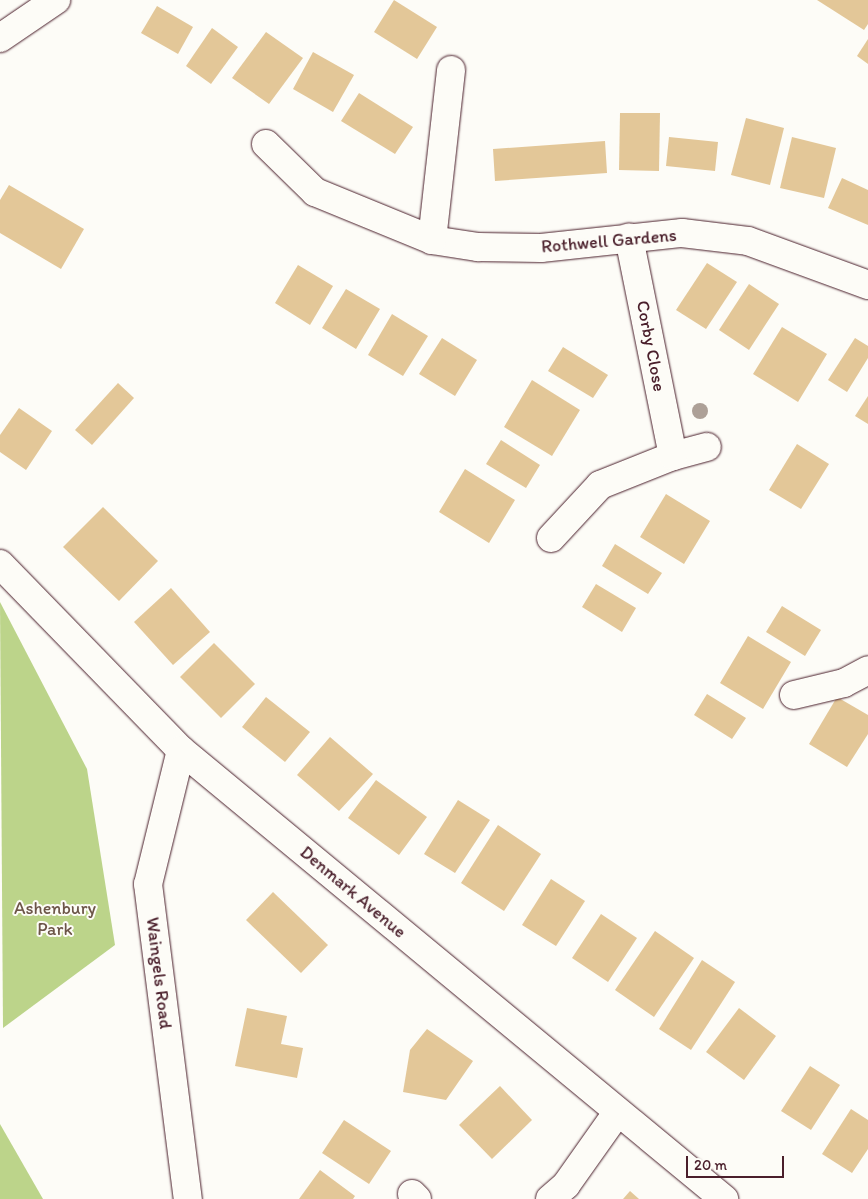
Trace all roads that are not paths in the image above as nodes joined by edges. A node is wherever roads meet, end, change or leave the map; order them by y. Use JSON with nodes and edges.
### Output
{"nodes":[{"id":1,"x":56,"y":0,"type":"edge"},
{"id":2,"x":0,"y":38,"type":"edge"},
{"id":3,"x":451,"y":70,"type":"dead end"},
{"id":4,"x":266,"y":144,"type":"dead end"},
{"id":5,"x":629,"y":237,"type":"junction"},
{"id":6,"x":432,"y":240,"type":"junction"},
{"id":7,"x":868,"y":285,"type":"edge"},
{"id":8,"x":707,"y":447,"type":"dead end"},
{"id":9,"x":672,"y":456,"type":"junction"},
{"id":10,"x":551,"y":538,"type":"dead end"},
{"id":11,"x":0,"y":564,"type":"edge"},
{"id":12,"x":868,"y":670,"type":"edge"},
{"id":13,"x":794,"y":695,"type":"dead end"},
{"id":14,"x":181,"y":750,"type":"junction"},
{"id":15,"x":617,"y":1112,"type":"junction"},
{"id":16,"x":188,"y":1199,"type":"edge"},
{"id":17,"x":550,"y":1199,"type":"edge"},
{"id":18,"x":724,"y":1199,"type":"edge"}],
"edges":[{"from":1,"to":2,"type":"street"},
{"from":3,"to":6,"type":"street"},
{"from":4,"to":6,"type":"street","name":"Rothwell Gardens"},
{"from":5,"to":6,"type":"street","name":"Rothwell Gardens"},
{"from":5,"to":7,"type":"street","name":"Rothwell Gardens"},
{"from":5,"to":9,"type":"street","name":"Corby Close"},
{"from":8,"to":9,"type":"street"},
{"from":9,"to":10,"type":"street"},
{"from":11,"to":14,"type":"street","name":"Denmark Avenue"},
{"from":12,"to":13,"type":"street"},
{"from":14,"to":15,"type":"street","name":"Denmark Avenue"},
{"from":14,"to":16,"type":"street","name":"Waingels Road"},
{"from":15,"to":17,"type":"street"},
{"from":15,"to":18,"type":"street","name":"Denmark Avenue"}]}
